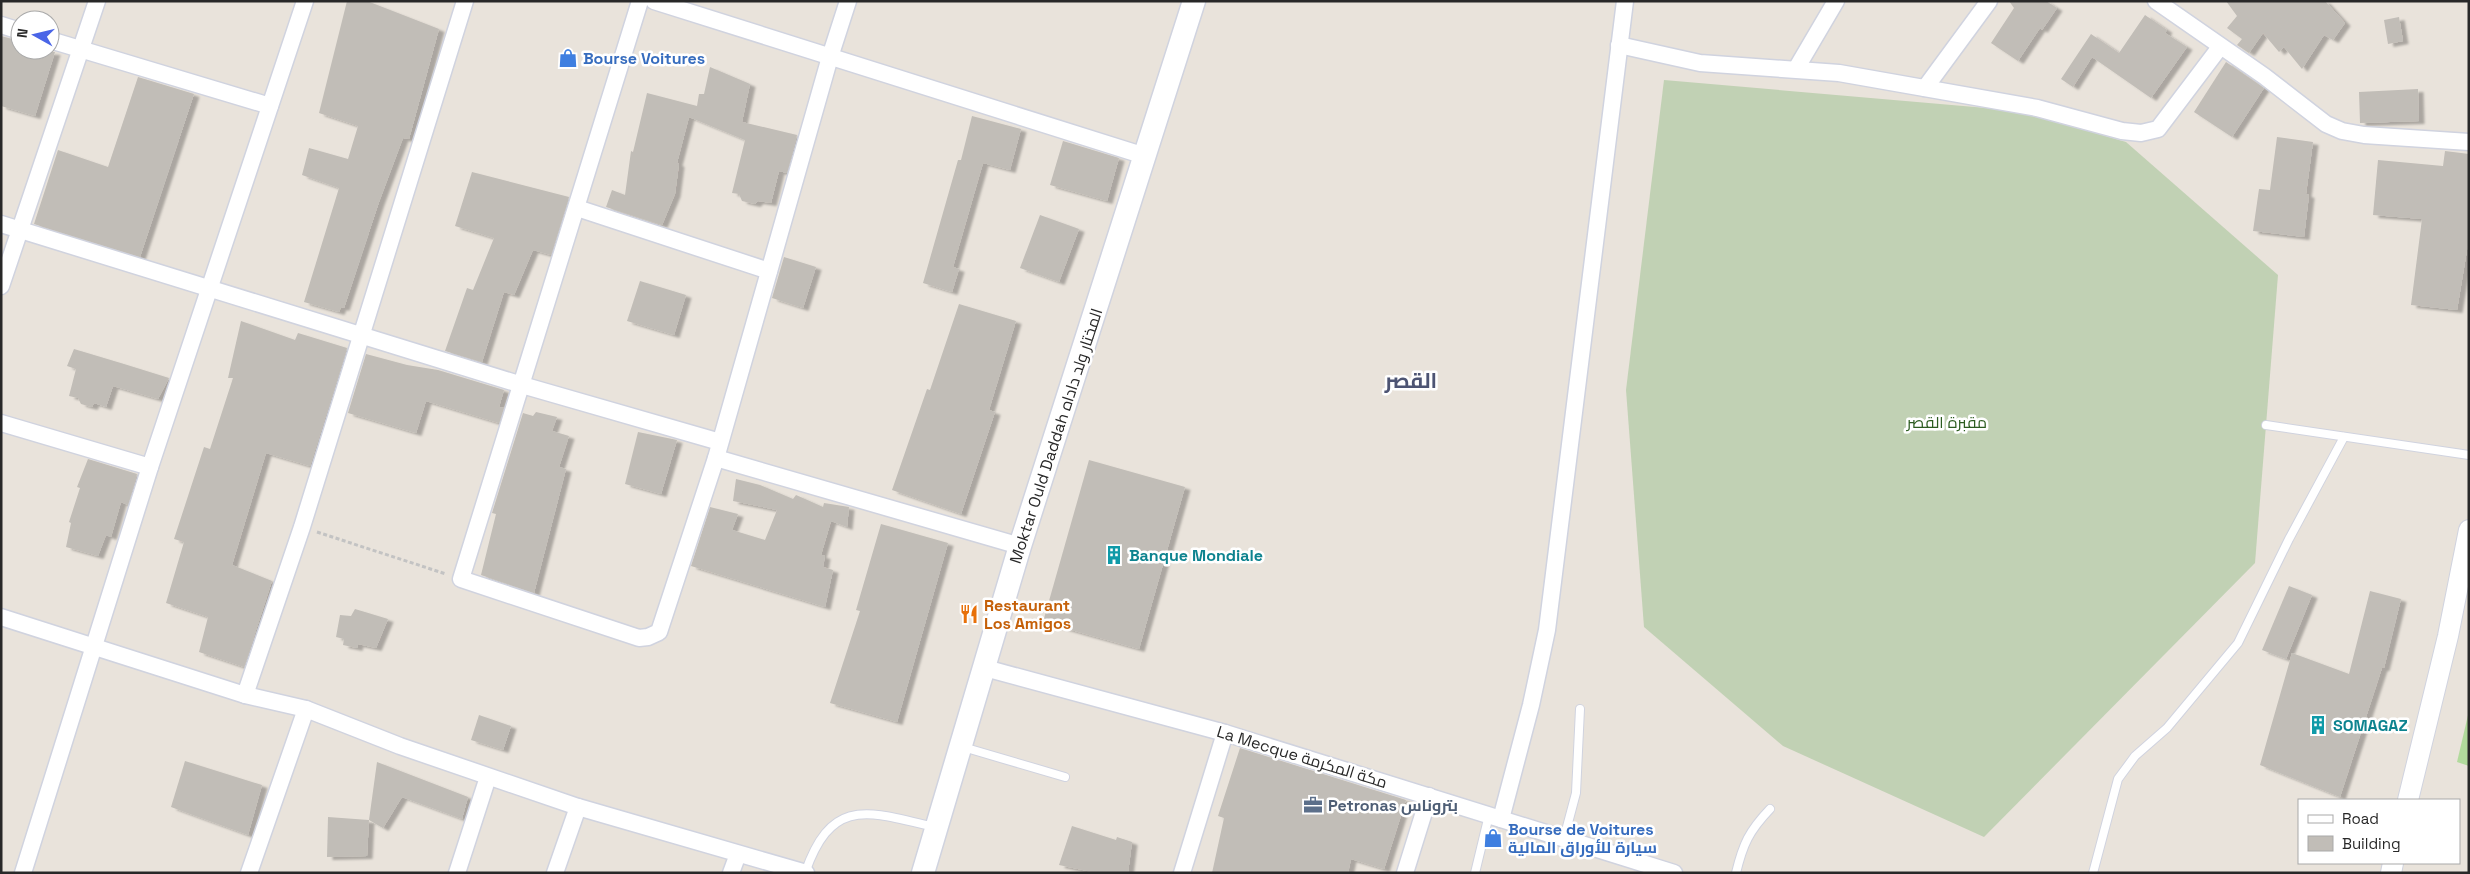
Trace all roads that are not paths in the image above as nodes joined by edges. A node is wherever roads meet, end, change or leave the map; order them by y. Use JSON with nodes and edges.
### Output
{"nodes":[{"id":1,"x":97,"y":1,"type":"edge"},
{"id":2,"x":305,"y":1,"type":"edge"},
{"id":3,"x":466,"y":1,"type":"edge"},
{"id":4,"x":640,"y":1,"type":"edge"},
{"id":5,"x":654,"y":1,"type":"edge"},
{"id":6,"x":848,"y":1,"type":"edge"},
{"id":7,"x":1194,"y":1,"type":"edge"},
{"id":8,"x":1625,"y":1,"type":"edge"},
{"id":9,"x":1836,"y":1,"type":"edge"},
{"id":10,"x":1989,"y":1,"type":"edge"},
{"id":11,"x":2156,"y":1,"type":"edge"},
{"id":12,"x":60,"y":43,"type":"edge"},
{"id":13,"x":1619,"y":45,"type":"junction"},
{"id":14,"x":2220,"y":47,"type":"junction"},
{"id":15,"x":81,"y":49,"type":"junction"},
{"id":16,"x":830,"y":57,"type":"junction"},
{"id":17,"x":1796,"y":69,"type":"junction"},
{"id":18,"x":1924,"y":88,"type":"junction"},
{"id":19,"x":270,"y":106,"type":"junction"},
{"id":20,"x":2469,"y":142,"type":"edge"},
{"id":21,"x":1145,"y":156,"type":"junction"},
{"id":22,"x":577,"y":208,"type":"junction"},
{"id":23,"x":1,"y":224,"type":"edge"},
{"id":24,"x":19,"y":230,"type":"junction"},
{"id":25,"x":769,"y":271,"type":"junction"},
{"id":26,"x":1,"y":286,"type":"edge"},
{"id":27,"x":210,"y":288,"type":"junction"},
{"id":28,"x":361,"y":335,"type":"junction"},
{"id":29,"x":522,"y":385,"type":"junction"},
{"id":30,"x":1,"y":423,"type":"edge"},
{"id":31,"x":2266,"y":425,"type":"dead end"},
{"id":32,"x":2344,"y":437,"type":"junction"},
{"id":33,"x":718,"y":450,"type":"junction"},
{"id":34,"x":2469,"y":455,"type":"edge"},
{"id":35,"x":150,"y":467,"type":"junction"},
{"id":36,"x":2469,"y":530,"type":"edge"},
{"id":37,"x":1020,"y":546,"type":"junction"},
{"id":38,"x":1,"y":617,"type":"edge"},
{"id":39,"x":94,"y":646,"type":"junction"},
{"id":40,"x":985,"y":668,"type":"junction"},
{"id":41,"x":245,"y":696,"type":"junction"},
{"id":42,"x":306,"y":709,"type":"junction"},
{"id":43,"x":1580,"y":709,"type":"dead end"},
{"id":44,"x":1225,"y":733,"type":"junction"},
{"id":45,"x":961,"y":747,"type":"junction"},
{"id":46,"x":488,"y":777,"type":"junction"},
{"id":47,"x":1065,"y":777,"type":"dead end"},
{"id":48,"x":1429,"y":796,"type":"junction"},
{"id":49,"x":2408,"y":799,"type":"edge"},
{"id":50,"x":578,"y":808,"type":"junction"},
{"id":51,"x":1770,"y":809,"type":"dead end"},
{"id":52,"x":1495,"y":817,"type":"junction"},
{"id":53,"x":937,"y":827,"type":"junction"},
{"id":54,"x":1564,"y":838,"type":"junction"},
{"id":55,"x":738,"y":854,"type":"junction"},
{"id":56,"x":1637,"y":867,"type":"edge"},
{"id":57,"x":23,"y":873,"type":"edge"},
{"id":58,"x":249,"y":873,"type":"edge"},
{"id":59,"x":457,"y":873,"type":"edge"},
{"id":60,"x":555,"y":873,"type":"edge"},
{"id":61,"x":731,"y":873,"type":"edge"},
{"id":62,"x":806,"y":873,"type":"edge"},
{"id":63,"x":923,"y":873,"type":"edge"},
{"id":64,"x":1182,"y":873,"type":"edge"},
{"id":65,"x":1405,"y":873,"type":"edge"},
{"id":66,"x":1475,"y":873,"type":"edge"},
{"id":67,"x":1674,"y":873,"type":"edge"},
{"id":68,"x":1736,"y":873,"type":"edge"},
{"id":69,"x":2093,"y":873,"type":"edge"}],
"edges":[{"from":1,"to":15,"type":"street"},
{"from":2,"to":19,"type":"street"},
{"from":3,"to":28,"type":"street"},
{"from":4,"to":22,"type":"street"},
{"from":5,"to":16,"type":"street"},
{"from":6,"to":16,"type":"street"},
{"from":7,"to":21,"type":"main road","name":"Moktar Ould Daddah المختار ولد داداه"},
{"from":8,"to":13,"type":"street"},
{"from":9,"to":17,"type":"street"},
{"from":10,"to":18,"type":"street"},
{"from":11,"to":14,"type":"street"},
{"from":12,"to":15,"type":"street"},
{"from":13,"to":17,"type":"street"},
{"from":13,"to":52,"type":"street"},
{"from":14,"to":18,"type":"street"},
{"from":14,"to":20,"type":"street"},
{"from":15,"to":19,"type":"street"},
{"from":15,"to":24,"type":"street"},
{"from":16,"to":21,"type":"street"},
{"from":16,"to":25,"type":"street"},
{"from":17,"to":18,"type":"street"},
{"from":19,"to":27,"type":"street"},
{"from":21,"to":37,"type":"main road","name":"Moktar Ould Daddah المختار ولد داداه"},
{"from":22,"to":25,"type":"street"},
{"from":22,"to":29,"type":"street"},
{"from":23,"to":24,"type":"street"},
{"from":24,"to":26,"type":"street"},
{"from":24,"to":27,"type":"street"},
{"from":25,"to":33,"type":"street"},
{"from":27,"to":28,"type":"street"},
{"from":27,"to":35,"type":"street"},
{"from":28,"to":29,"type":"street"},
{"from":28,"to":41,"type":"street"},
{"from":29,"to":33,"type":"street"},
{"from":29,"to":33,"type":"street"},
{"from":30,"to":35,"type":"street"},
{"from":31,"to":32,"type":"lane"},
{"from":32,"to":34,"type":"lane"},
{"from":32,"to":69,"type":"lane"},
{"from":33,"to":37,"type":"street"},
{"from":35,"to":39,"type":"street"},
{"from":36,"to":49,"type":"street"},
{"from":37,"to":40,"type":"main road","name":"Moktar Ould Daddah المختار ولد داداه"},
{"from":38,"to":39,"type":"street"},
{"from":39,"to":41,"type":"street"},
{"from":39,"to":57,"type":"street"},
{"from":40,"to":44,"type":"street","name":"La Mecque مكة المكرمة"},
{"from":40,"to":45,"type":"main road","name":"Moktar Ould Daddah المختار ولد داداه"},
{"from":41,"to":42,"type":"street"},
{"from":42,"to":46,"type":"street"},
{"from":42,"to":58,"type":"street"},
{"from":43,"to":54,"type":"lane"},
{"from":44,"to":48,"type":"street","name":"La Mecque مكة المكرمة"},
{"from":44,"to":64,"type":"street"},
{"from":45,"to":47,"type":"lane"},
{"from":45,"to":53,"type":"main road","name":"Moktar Ould Daddah المختار ولد داداه"},
{"from":46,"to":50,"type":"street"},
{"from":46,"to":59,"type":"street"},
{"from":48,"to":52,"type":"street","name":"La Mecque مكة المكرمة"},
{"from":48,"to":65,"type":"street"},
{"from":50,"to":55,"type":"street"},
{"from":50,"to":60,"type":"street"},
{"from":51,"to":68,"type":"lane"},
{"from":52,"to":54,"type":"street","name":"La Mecque مكة المكرمة"},
{"from":52,"to":66,"type":"lane"},
{"from":53,"to":62,"type":"lane"},
{"from":53,"to":63,"type":"main road","name":"Moktar Ould Daddah المختار ولد داداه"},
{"from":54,"to":56,"type":"street","name":"La Mecque مكة المكرمة"},
{"from":55,"to":61,"type":"street"},
{"from":55,"to":62,"type":"street"},
{"from":56,"to":67,"type":"street","name":"La Mecque مكة المكرمة"}]}
